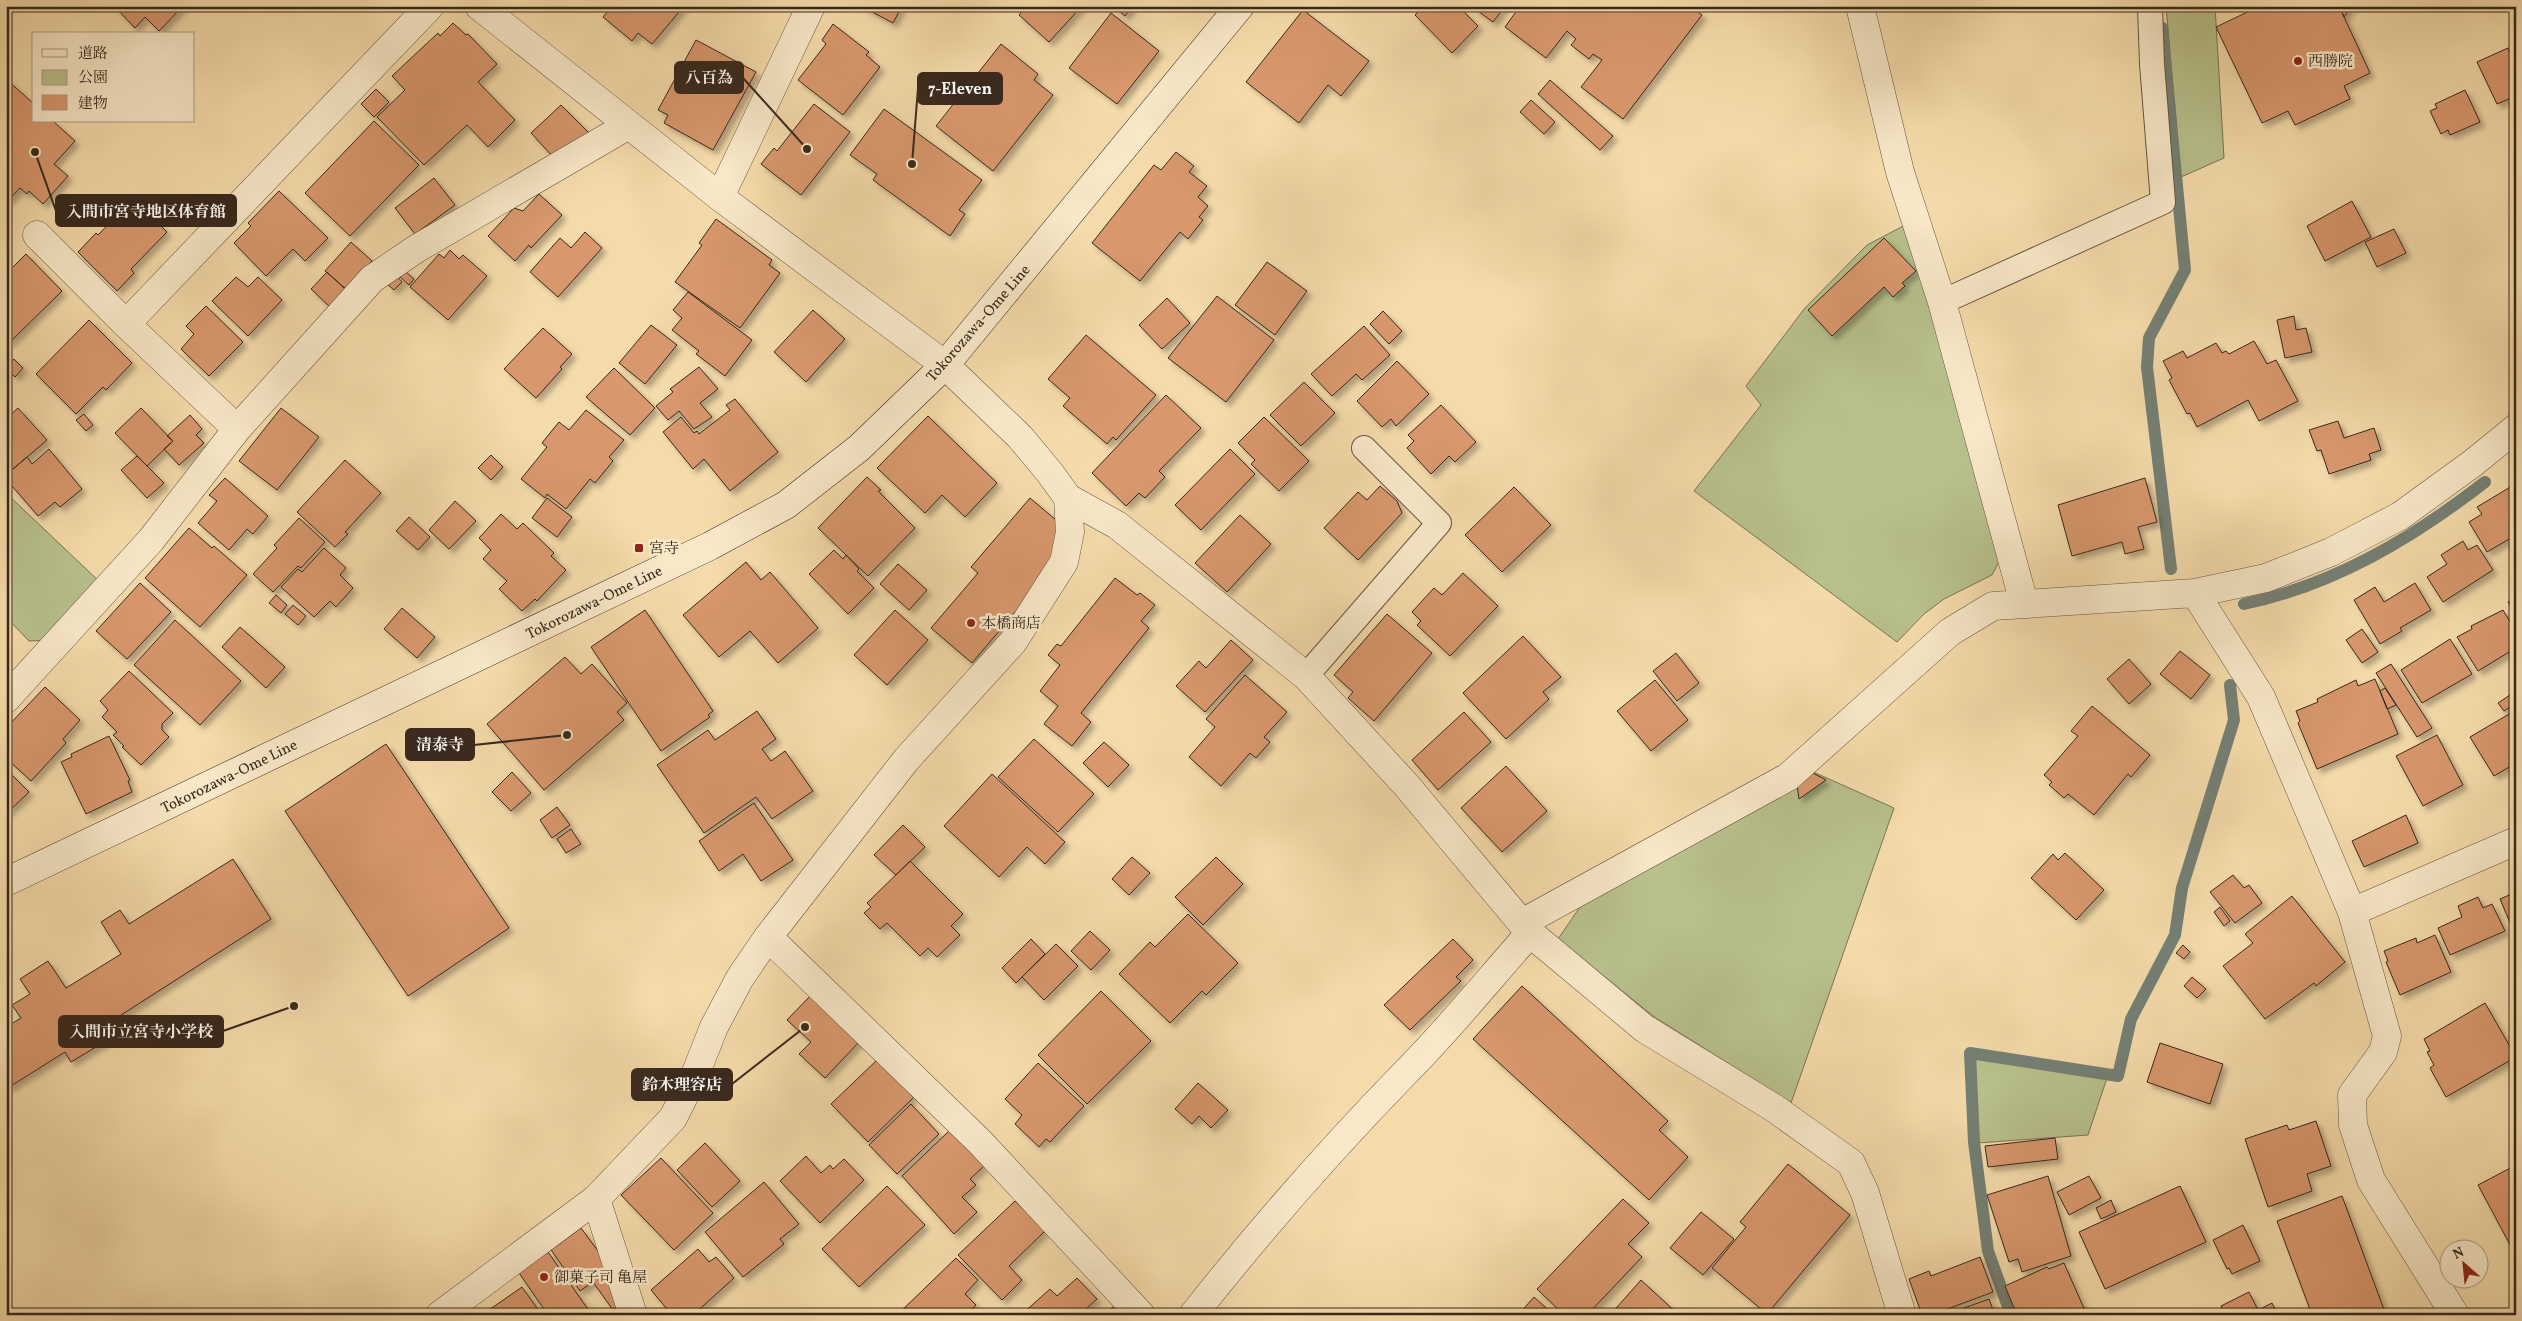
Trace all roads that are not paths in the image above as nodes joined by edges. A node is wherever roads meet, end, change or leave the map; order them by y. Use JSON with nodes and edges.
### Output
{"nodes":[{"id":1,"x":430,"y":6,"type":"edge"},
{"id":2,"x":479,"y":6,"type":"edge"},
{"id":3,"x":811,"y":6,"type":"edge"},
{"id":4,"x":1240,"y":6,"type":"edge"},
{"id":5,"x":1860,"y":6,"type":"edge"},
{"id":6,"x":2150,"y":6,"type":"edge"},
{"id":7,"x":627,"y":126,"type":"junction"},
{"id":8,"x":720,"y":198,"type":"junction"},
{"id":9,"x":37,"y":235,"type":"dead end"},
{"id":10,"x":1942,"y":302,"type":"junction"},
{"id":11,"x":126,"y":324,"type":"junction"},
{"id":12,"x":945,"y":366,"type":"junction"},
{"id":13,"x":237,"y":429,"type":"junction"},
{"id":14,"x":2514,"y":432,"type":"edge"},
{"id":15,"x":1364,"y":448,"type":"dead end"},
{"id":16,"x":1068,"y":498,"type":"junction"},
{"id":17,"x":2194,"y":593,"type":"junction"},
{"id":18,"x":2024,"y":603,"type":"junction"},
{"id":19,"x":1306,"y":676,"type":"junction"},
{"id":20,"x":6,"y":699,"type":"edge"},
{"id":21,"x":2516,"y":841,"type":"edge"},
{"id":22,"x":6,"y":882,"type":"edge"},
{"id":23,"x":2352,"y":912,"type":"junction"},
{"id":24,"x":1526,"y":928,"type":"junction"},
{"id":25,"x":768,"y":937,"type":"junction"},
{"id":26,"x":596,"y":1199,"type":"junction"},
{"id":27,"x":440,"y":1315,"type":"edge"},
{"id":28,"x":633,"y":1315,"type":"edge"},
{"id":29,"x":1141,"y":1315,"type":"edge"},
{"id":30,"x":1193,"y":1315,"type":"edge"},
{"id":31,"x":1902,"y":1315,"type":"edge"},
{"id":32,"x":2455,"y":1315,"type":"edge"}],
"edges":[{"from":1,"to":11,"type":"street"},
{"from":2,"to":7,"type":"street"},
{"from":3,"to":8,"type":"street"},
{"from":4,"to":12,"type":"street","name":"Tokorozawa-Ome Line"},
{"from":5,"to":10,"type":"street"},
{"from":6,"to":10,"type":"lane"},
{"from":7,"to":8,"type":"street"},
{"from":7,"to":13,"type":"street"},
{"from":8,"to":12,"type":"street"},
{"from":9,"to":11,"type":"street"},
{"from":10,"to":18,"type":"street"},
{"from":11,"to":13,"type":"street"},
{"from":12,"to":16,"type":"street"},
{"from":12,"to":22,"type":"street","name":"Tokorozawa-Ome Line"},
{"from":13,"to":20,"type":"street"},
{"from":14,"to":17,"type":"street"},
{"from":15,"to":19,"type":"lane"},
{"from":16,"to":19,"type":"street"},
{"from":16,"to":25,"type":"street"},
{"from":17,"to":18,"type":"street"},
{"from":17,"to":23,"type":"street"},
{"from":18,"to":24,"type":"street"},
{"from":19,"to":24,"type":"street"},
{"from":21,"to":23,"type":"street"},
{"from":23,"to":32,"type":"street"},
{"from":24,"to":30,"type":"street"},
{"from":24,"to":31,"type":"street"},
{"from":25,"to":26,"type":"street"},
{"from":25,"to":29,"type":"street"},
{"from":26,"to":27,"type":"street"},
{"from":26,"to":28,"type":"street"}]}
